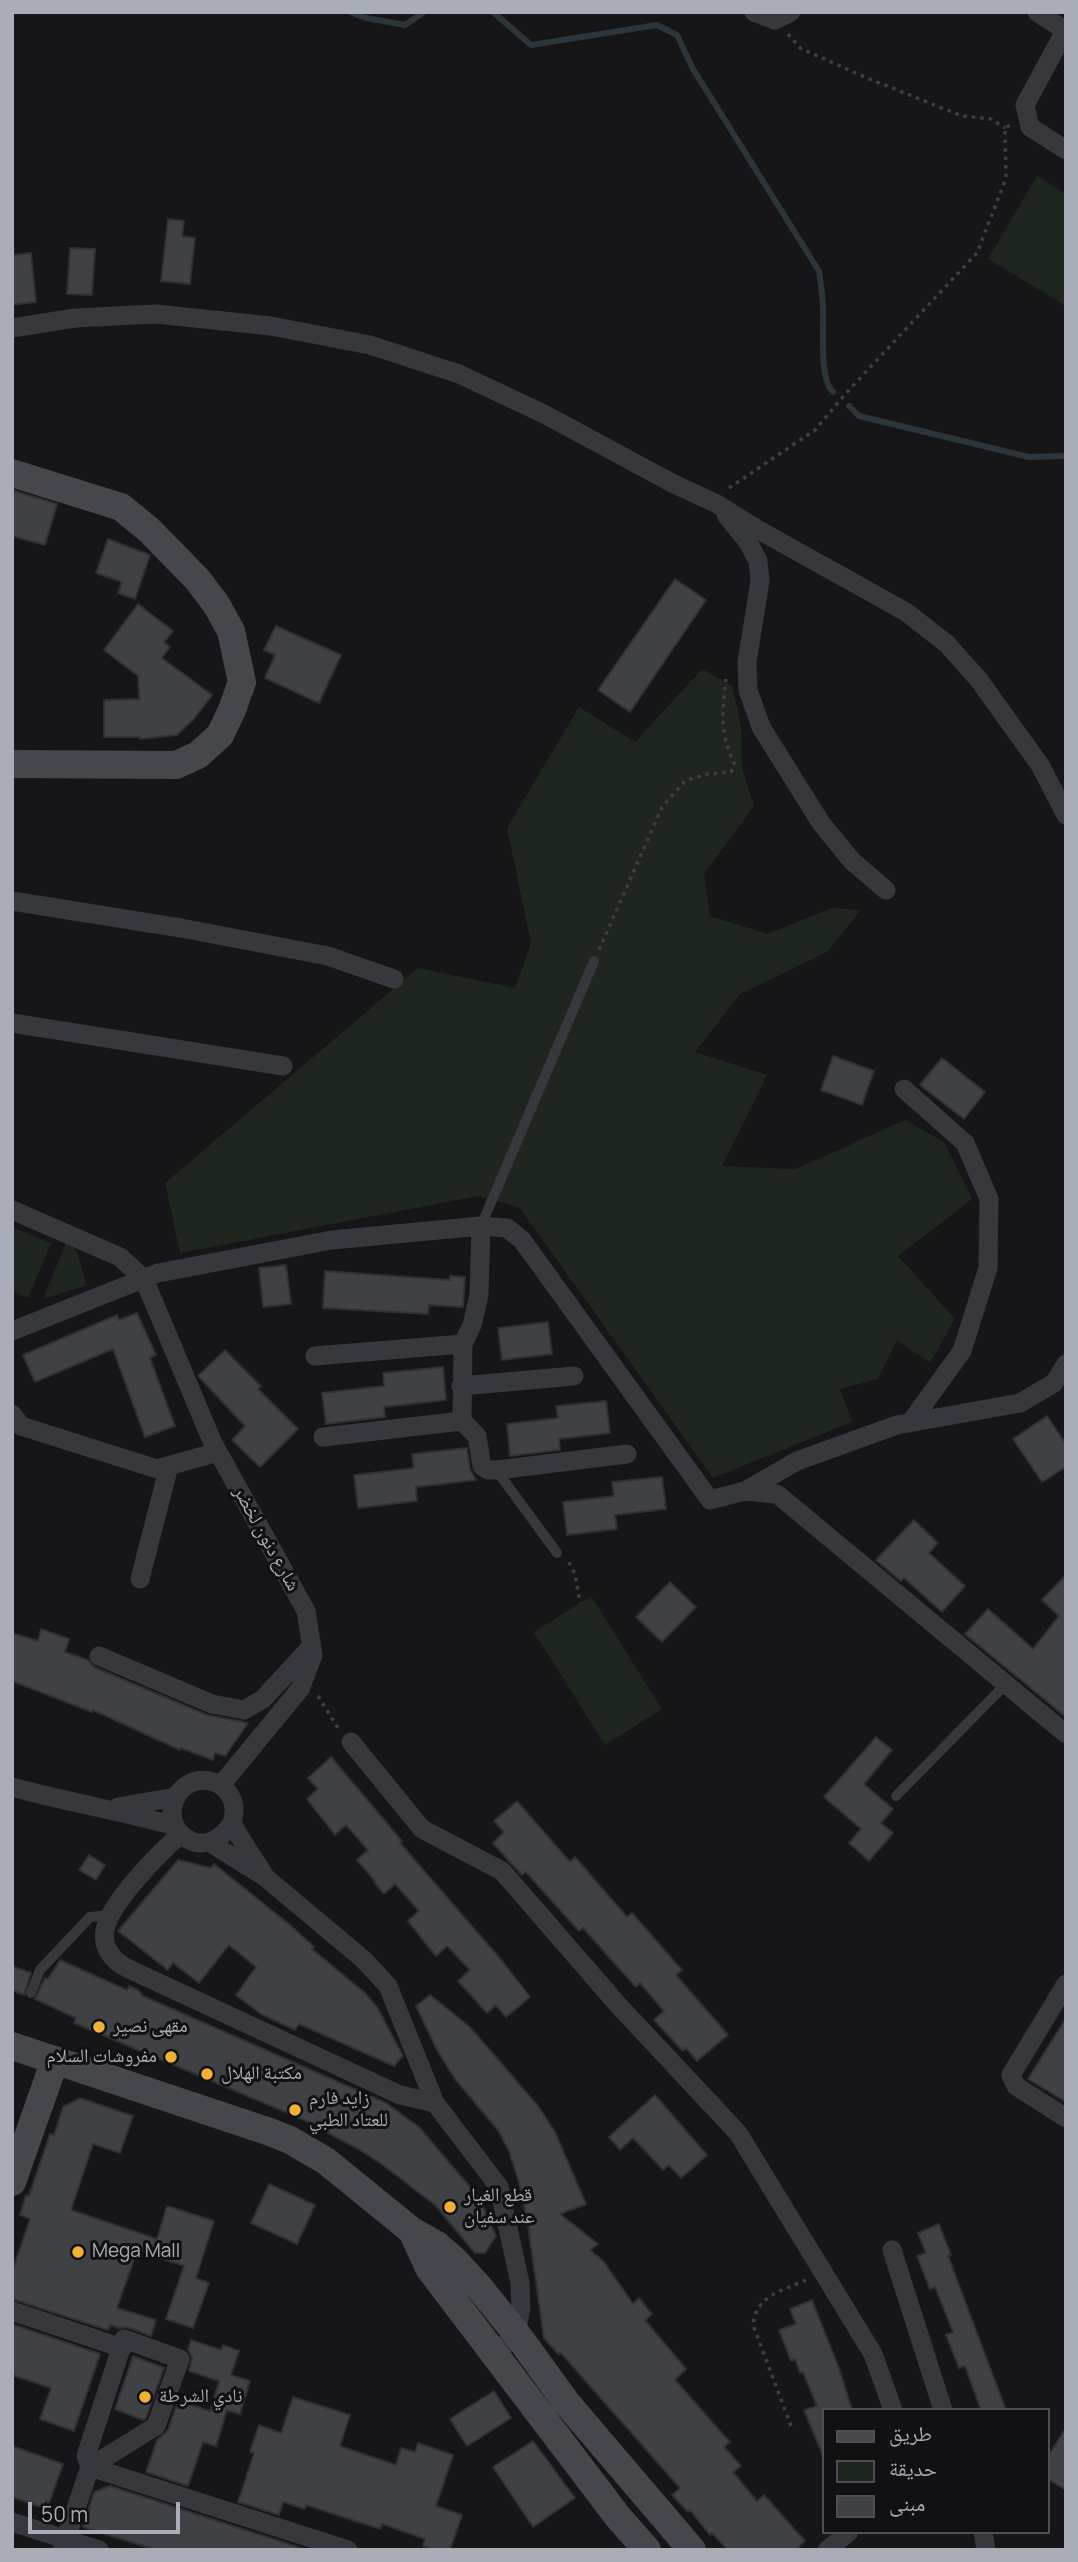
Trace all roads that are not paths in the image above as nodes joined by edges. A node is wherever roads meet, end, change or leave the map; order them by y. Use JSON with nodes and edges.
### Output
{"nodes":[{"id":1,"x":754,"y":12,"type":"edge"},
{"id":2,"x":1037,"y":12,"type":"edge"},
{"id":3,"x":783,"y":16,"type":"edge"},
{"id":4,"x":1065,"y":30,"type":"edge"},
{"id":5,"x":1066,"y":150,"type":"edge"},
{"id":6,"x":12,"y":328,"type":"edge"},
{"id":7,"x":12,"y":473,"type":"edge"},
{"id":8,"x":717,"y":504,"type":"junction"},
{"id":9,"x":12,"y":764,"type":"edge"},
{"id":10,"x":1066,"y":815,"type":"edge"},
{"id":11,"x":886,"y":890,"type":"dead end"},
{"id":12,"x":12,"y":901,"type":"edge"},
{"id":13,"x":594,"y":961,"type":"road end"},
{"id":14,"x":394,"y":979,"type":"dead end"},
{"id":15,"x":12,"y":1023,"type":"edge"},
{"id":16,"x":283,"y":1066,"type":"dead end"},
{"id":17,"x":904,"y":1089,"type":"dead end"},
{"id":18,"x":12,"y":1210,"type":"edge"},
{"id":19,"x":481,"y":1226,"type":"junction"},
{"id":20,"x":144,"y":1279,"type":"junction"},
{"id":21,"x":12,"y":1331,"type":"edge"},
{"id":22,"x":463,"y":1344,"type":"junction"},
{"id":23,"x":315,"y":1356,"type":"dead end"},
{"id":24,"x":1066,"y":1363,"type":"edge"},
{"id":25,"x":574,"y":1376,"type":"dead end"},
{"id":26,"x":461,"y":1386,"type":"junction"},
{"id":27,"x":12,"y":1414,"type":"edge"},
{"id":28,"x":462,"y":1421,"type":"junction"},
{"id":29,"x":910,"y":1423,"type":"junction"},
{"id":30,"x":323,"y":1437,"type":"dead end"},
{"id":31,"x":218,"y":1452,"type":"junction"},
{"id":32,"x":627,"y":1454,"type":"dead end"},
{"id":33,"x":169,"y":1466,"type":"junction"},
{"id":34,"x":497,"y":1470,"type":"junction"},
{"id":35,"x":746,"y":1491,"type":"junction"},
{"id":36,"x":557,"y":1552,"type":"road end"},
{"id":37,"x":140,"y":1580,"type":"dead end"},
{"id":38,"x":311,"y":1646,"type":"junction"},
{"id":39,"x":99,"y":1656,"type":"dead end"},
{"id":40,"x":1006,"y":1685,"type":"junction"},
{"id":41,"x":1066,"y":1734,"type":"edge"},
{"id":42,"x":351,"y":1742,"type":"road end"},
{"id":43,"x":221,"y":1785,"type":"junction"},
{"id":44,"x":12,"y":1787,"type":"edge"},
{"id":45,"x":896,"y":1796,"type":"dead end"},
{"id":46,"x":176,"y":1797,"type":"junction"},
{"id":47,"x":107,"y":1808,"type":"junction"},
{"id":48,"x":232,"y":1824,"type":"junction"},
{"id":49,"x":178,"y":1830,"type":"junction"},
{"id":50,"x":209,"y":1842,"type":"junction"},
{"id":51,"x":265,"y":1877,"type":"junction"},
{"id":52,"x":111,"y":1915,"type":"junction"},
{"id":53,"x":1066,"y":1983,"type":"edge"},
{"id":54,"x":31,"y":1993,"type":"dead end"},
{"id":55,"x":12,"y":2046,"type":"edge"},
{"id":56,"x":55,"y":2060,"type":"junction"},
{"id":57,"x":435,"y":2103,"type":"junction"},
{"id":58,"x":1066,"y":2118,"type":"edge"},
{"id":59,"x":12,"y":2182,"type":"edge"},
{"id":60,"x":412,"y":2231,"type":"junction"},
{"id":61,"x":892,"y":2250,"type":"dead end"},
{"id":62,"x":12,"y":2311,"type":"edge"},
{"id":63,"x":516,"y":2333,"type":"junction"},
{"id":64,"x":122,"y":2348,"type":"junction"},
{"id":65,"x":495,"y":2354,"type":"junction"},
{"id":66,"x":892,"y":2408,"type":"edge"},
{"id":67,"x":942,"y":2408,"type":"edge"},
{"id":68,"x":90,"y":2467,"type":"junction"},
{"id":69,"x":12,"y":2522,"type":"edge"},
{"id":70,"x":847,"y":2534,"type":"edge"},
{"id":71,"x":64,"y":2545,"type":"edge"},
{"id":72,"x":99,"y":2550,"type":"edge"},
{"id":73,"x":348,"y":2550,"type":"edge"},
{"id":74,"x":647,"y":2550,"type":"edge"},
{"id":75,"x":692,"y":2550,"type":"edge"},
{"id":76,"x":827,"y":2550,"type":"edge"}],
"edges":[{"from":1,"to":3,"type":"street"},
{"from":2,"to":4,"type":"street"},
{"from":4,"to":5,"type":"street"},
{"from":6,"to":8,"type":"street"},
{"from":7,"to":9,"type":"main road"},
{"from":8,"to":10,"type":"street"},
{"from":8,"to":11,"type":"street"},
{"from":12,"to":14,"type":"street"},
{"from":13,"to":19,"type":"lane"},
{"from":15,"to":16,"type":"street"},
{"from":17,"to":29,"type":"street"},
{"from":18,"to":20,"type":"street"},
{"from":19,"to":20,"type":"street"},
{"from":19,"to":22,"type":"street"},
{"from":19,"to":35,"type":"street"},
{"from":20,"to":21,"type":"street"},
{"from":20,"to":31,"type":"street","name":"شارع دنون لخضر"},
{"from":22,"to":23,"type":"street"},
{"from":22,"to":26,"type":"street"},
{"from":24,"to":29,"type":"street"},
{"from":25,"to":26,"type":"street"},
{"from":26,"to":28,"type":"street"},
{"from":27,"to":33,"type":"street"},
{"from":28,"to":30,"type":"street"},
{"from":28,"to":34,"type":"street"},
{"from":29,"to":35,"type":"street"},
{"from":31,"to":33,"type":"street"},
{"from":31,"to":38,"type":"street","name":"شارع دنون لخضر"},
{"from":32,"to":34,"type":"street"},
{"from":33,"to":37,"type":"street"},
{"from":34,"to":36,"type":"lane"},
{"from":35,"to":40,"type":"street"},
{"from":38,"to":39,"type":"street"},
{"from":38,"to":43,"type":"street","name":"شارع دنون لخضر"},
{"from":40,"to":41,"type":"street"},
{"from":40,"to":45,"type":"lane"},
{"from":42,"to":66,"type":"street"},
{"from":43,"to":46,"type":"street"},
{"from":43,"to":48,"type":"street"},
{"from":44,"to":47,"type":"street"},
{"from":46,"to":47,"type":"street"},
{"from":46,"to":49,"type":"street"},
{"from":47,"to":49,"type":"street"},
{"from":48,"to":50,"type":"street"},
{"from":48,"to":51,"type":"street"},
{"from":49,"to":50,"type":"street"},
{"from":49,"to":52,"type":"street"},
{"from":50,"to":51,"type":"street"},
{"from":51,"to":57,"type":"street"},
{"from":52,"to":54,"type":"lane"},
{"from":52,"to":57,"type":"street"},
{"from":53,"to":58,"type":"street"},
{"from":55,"to":56,"type":"main road"},
{"from":56,"to":59,"type":"main road"},
{"from":56,"to":60,"type":"main road"},
{"from":57,"to":63,"type":"street"},
{"from":60,"to":63,"type":"main road"},
{"from":60,"to":65,"type":"main road"},
{"from":61,"to":67,"type":"street"},
{"from":62,"to":64,"type":"street"},
{"from":63,"to":65,"type":"street"},
{"from":63,"to":75,"type":"main road"},
{"from":64,"to":68,"type":"street"},
{"from":64,"to":68,"type":"street"},
{"from":65,"to":74,"type":"main road"},
{"from":68,"to":71,"type":"street"},
{"from":68,"to":73,"type":"street"},
{"from":69,"to":71,"type":"street"},
{"from":70,"to":76,"type":"street"},
{"from":71,"to":72,"type":"street"}]}
